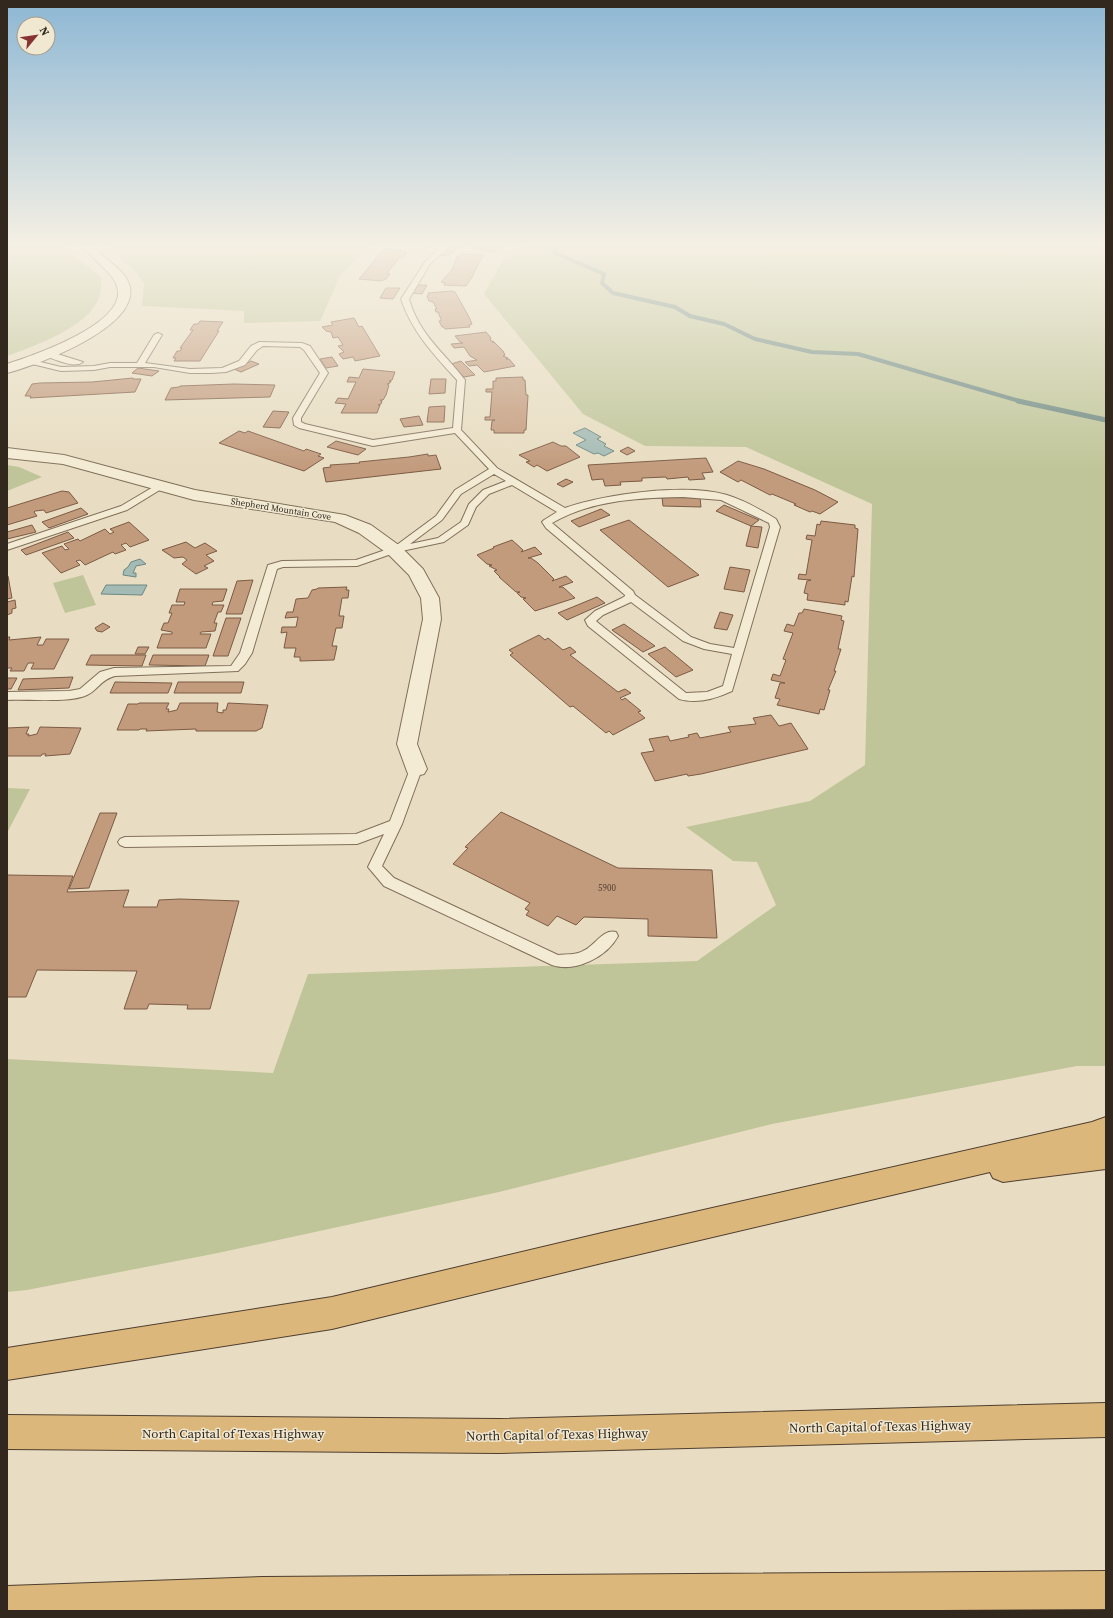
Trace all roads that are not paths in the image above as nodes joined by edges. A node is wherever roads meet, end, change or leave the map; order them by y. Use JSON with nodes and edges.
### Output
{"nodes":[{"id":1,"x":109,"y":320,"type":"edge"},
{"id":2,"x":411,"y":320,"type":"edge"},
{"id":3,"x":158,"y":335,"type":"dead end"},
{"id":4,"x":48,"y":354,"type":"junction"},
{"id":5,"x":31,"y":360,"type":"junction"},
{"id":6,"x":110,"y":365,"type":"junction"},
{"id":7,"x":140,"y":365,"type":"junction"},
{"id":8,"x":7,"y":369,"type":"edge"},
{"id":9,"x":457,"y":430,"type":"junction"},
{"id":10,"x":7,"y":453,"type":"edge"},
{"id":11,"x":494,"y":470,"type":"junction"},
{"id":12,"x":514,"y":481,"type":"junction"},
{"id":13,"x":160,"y":486,"type":"junction"},
{"id":14,"x":465,"y":488,"type":"junction"},
{"id":15,"x":483,"y":495,"type":"junction"},
{"id":16,"x":564,"y":512,"type":"junction"},
{"id":17,"x":7,"y":548,"type":"edge"},
{"id":18,"x":394,"y":550,"type":"junction"},
{"id":19,"x":631,"y":597,"type":"junction"},
{"id":20,"x":739,"y":652,"type":"junction"},
{"id":21,"x":7,"y":696,"type":"edge"},
{"id":22,"x":416,"y":769,"type":"joint"},
{"id":23,"x":395,"y":824,"type":"junction"},
{"id":24,"x":125,"y":842,"type":"dead end"},
{"id":25,"x":611,"y":936,"type":"dead end"},
{"id":26,"x":1106,"y":1130,"type":"edge"},
{"id":27,"x":1106,"y":1156,"type":"edge"},
{"id":28,"x":894,"y":1180,"type":"junction"},
{"id":29,"x":7,"y":1364,"type":"edge"},
{"id":30,"x":1106,"y":1420,"type":"edge"},
{"id":31,"x":7,"y":1432,"type":"edge"},
{"id":32,"x":1106,"y":1590,"type":"edge"},
{"id":33,"x":7,"y":1605,"type":"edge"}],
"edges":[{"from":1,"to":4,"type":"street"},
{"from":2,"to":9,"type":"lane"},
{"from":3,"to":7,"type":"lane"},
{"from":4,"to":5,"type":"street"},
{"from":4,"to":6,"type":"lane"},
{"from":5,"to":6,"type":"lane"},
{"from":5,"to":8,"type":"street"},
{"from":6,"to":7,"type":"lane"},
{"from":7,"to":9,"type":"lane"},
{"from":9,"to":11,"type":"lane"},
{"from":10,"to":13,"type":"street","name":"Shepherd Mountain Cove"},
{"from":11,"to":12,"type":"lane"},
{"from":11,"to":14,"type":"lane"},
{"from":12,"to":15,"type":"lane"},
{"from":12,"to":16,"type":"lane"},
{"from":13,"to":17,"type":"lane"},
{"from":13,"to":18,"type":"street","name":"Shepherd Mountain Cove"},
{"from":14,"to":15,"type":"lane"},
{"from":14,"to":18,"type":"lane"},
{"from":15,"to":18,"type":"lane"},
{"from":16,"to":19,"type":"lane"},
{"from":16,"to":20,"type":"lane"},
{"from":18,"to":21,"type":"lane"},
{"from":18,"to":22,"type":"street","name":"Shepherd Mountain Cove"},
{"from":19,"to":20,"type":"lane"},
{"from":19,"to":20,"type":"lane"},
{"from":22,"to":23,"type":"lane"},
{"from":23,"to":24,"type":"lane"},
{"from":23,"to":25,"type":"lane"},
{"from":26,"to":28,"type":"highway"},
{"from":27,"to":28,"type":"highway"},
{"from":28,"to":29,"type":"highway"},
{"from":30,"to":31,"type":"highway","name":"North Capital of Texas Highway"},
{"from":32,"to":33,"type":"highway"}]}
